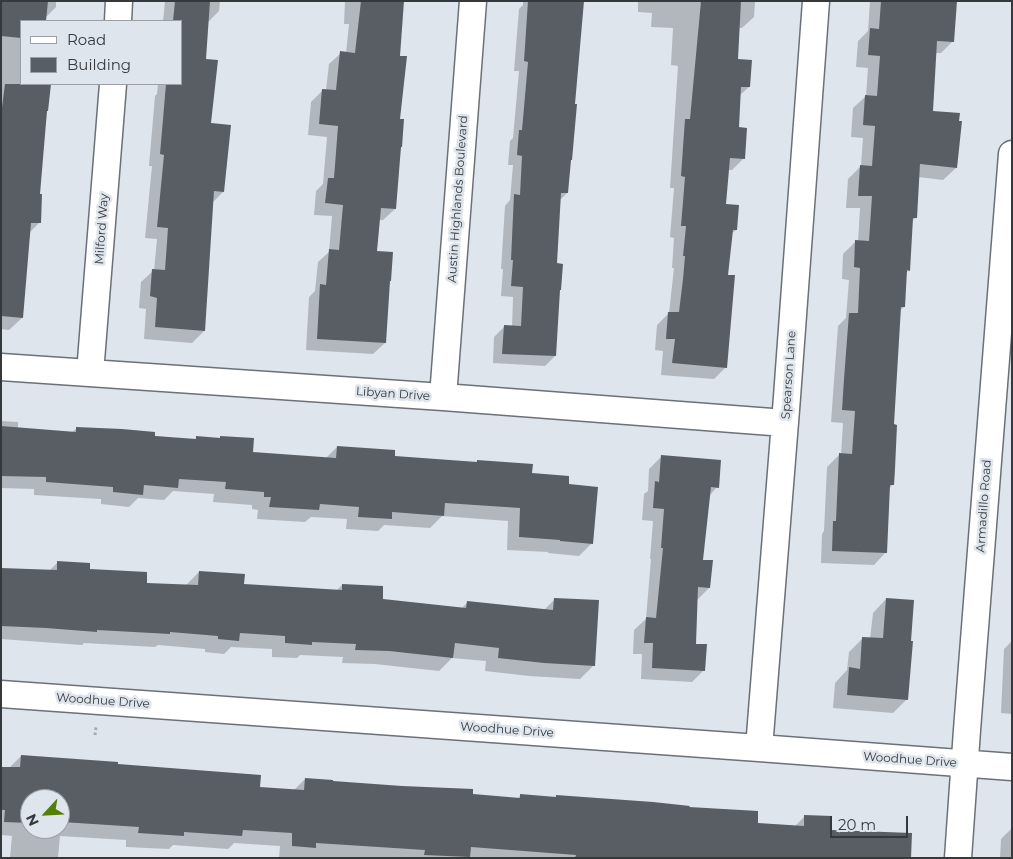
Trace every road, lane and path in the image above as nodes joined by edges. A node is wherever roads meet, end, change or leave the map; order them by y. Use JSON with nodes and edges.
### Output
{"nodes":[{"id":1,"x":119,"y":1,"type":"edge"},
{"id":2,"x":473,"y":1,"type":"edge"},
{"id":3,"x":816,"y":1,"type":"edge"},
{"id":4,"x":118,"y":20,"type":"edge"},
{"id":5,"x":113,"y":85,"type":"edge"},
{"id":6,"x":1012,"y":154,"type":"edge"},
{"id":7,"x":1,"y":367,"type":"edge"},
{"id":8,"x":90,"y":374,"type":"junction"},
{"id":9,"x":443,"y":397,"type":"junction"},
{"id":10,"x":785,"y":423,"type":"junction"},
{"id":11,"x":1,"y":694,"type":"edge"},
{"id":12,"x":759,"y":748,"type":"junction"},
{"id":13,"x":964,"y":764,"type":"junction"},
{"id":14,"x":1012,"y":767,"type":"edge"},
{"id":15,"x":958,"y":858,"type":"edge"}],
"edges":[{"from":1,"to":4,"type":"street"},
{"from":2,"to":9,"type":"street","name":"Austin Highlands Boulevard"},
{"from":3,"to":10,"type":"street","name":"Spearson Lane"},
{"from":5,"to":8,"type":"street","name":"Milford Way"},
{"from":6,"to":13,"type":"street","name":"Armadillo Road"},
{"from":7,"to":8,"type":"street","name":"Libyan Drive"},
{"from":8,"to":9,"type":"street","name":"Libyan Drive"},
{"from":9,"to":10,"type":"street","name":"Libyan Drive"},
{"from":10,"to":12,"type":"street","name":"Spearson Lane"},
{"from":11,"to":12,"type":"street","name":"Woodhue Drive"},
{"from":12,"to":13,"type":"street","name":"Woodhue Drive"},
{"from":13,"to":14,"type":"street","name":"Woodhue Drive"},
{"from":13,"to":15,"type":"street","name":"Armadillo Road"}]}
